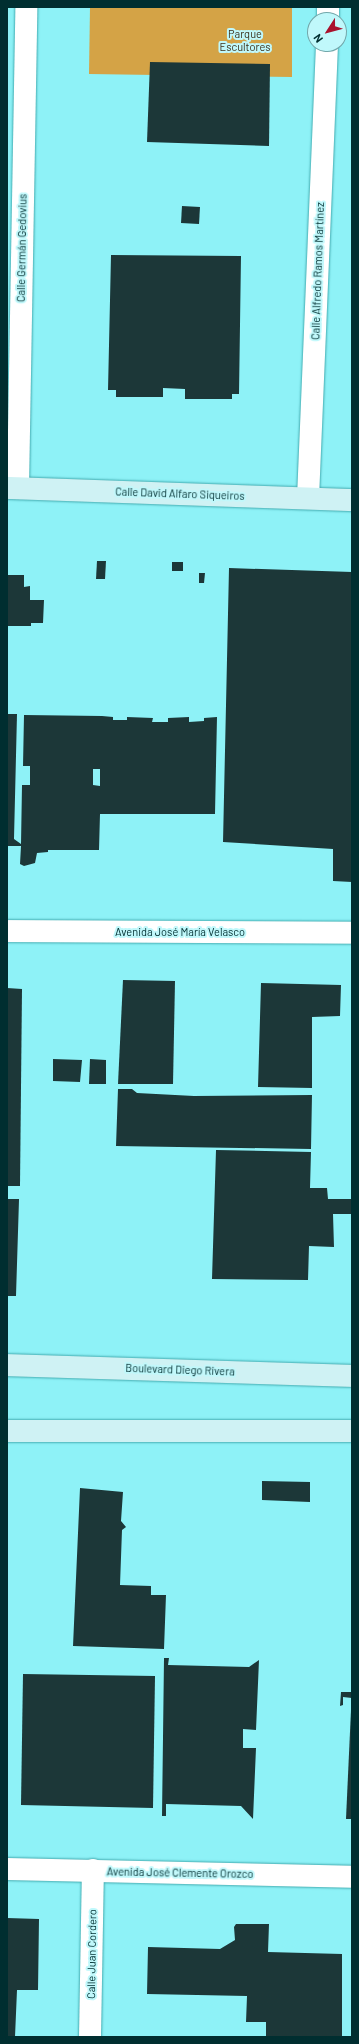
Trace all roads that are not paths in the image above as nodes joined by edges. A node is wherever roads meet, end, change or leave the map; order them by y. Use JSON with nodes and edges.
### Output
{"nodes":[{"id":1,"x":26,"y":7,"type":"edge"},
{"id":2,"x":327,"y":52,"type":"edge"},
{"id":3,"x":13,"y":488,"type":"edge"},
{"id":4,"x":308,"y":498,"type":"junction"},
{"id":5,"x":352,"y":500,"type":"edge"},
{"id":6,"x":7,"y":931,"type":"edge"},
{"id":7,"x":352,"y":932,"type":"edge"},
{"id":8,"x":7,"y":1365,"type":"edge"},
{"id":9,"x":352,"y":1376,"type":"edge"},
{"id":10,"x":7,"y":1431,"type":"edge"},
{"id":11,"x":352,"y":1431,"type":"edge"},
{"id":12,"x":7,"y":1869,"type":"edge"},
{"id":13,"x":93,"y":1870,"type":"junction"},
{"id":14,"x":352,"y":1877,"type":"edge"},
{"id":15,"x":90,"y":2037,"type":"edge"}],
"edges":[{"from":1,"to":3,"type":"street","name":"Calle Germán Gedovius"},
{"from":2,"to":4,"type":"street","name":"Calle Alfredo Ramos Martínez"},
{"from":3,"to":4,"type":"street","name":"Calle David Alfaro Siqueiros"},
{"from":4,"to":5,"type":"street","name":"Calle David Alfaro Siqueiros"},
{"from":6,"to":7,"type":"street","name":"Avenida José María Velasco"},
{"from":8,"to":9,"type":"street","name":"Boulevard Diego Rivera"},
{"from":10,"to":11,"type":"street"},
{"from":12,"to":13,"type":"street","name":"Avenida José Clemente Orozco"},
{"from":13,"to":14,"type":"street","name":"Avenida José Clemente Orozco"},
{"from":13,"to":15,"type":"street","name":"Calle Juan Cordero"}]}
